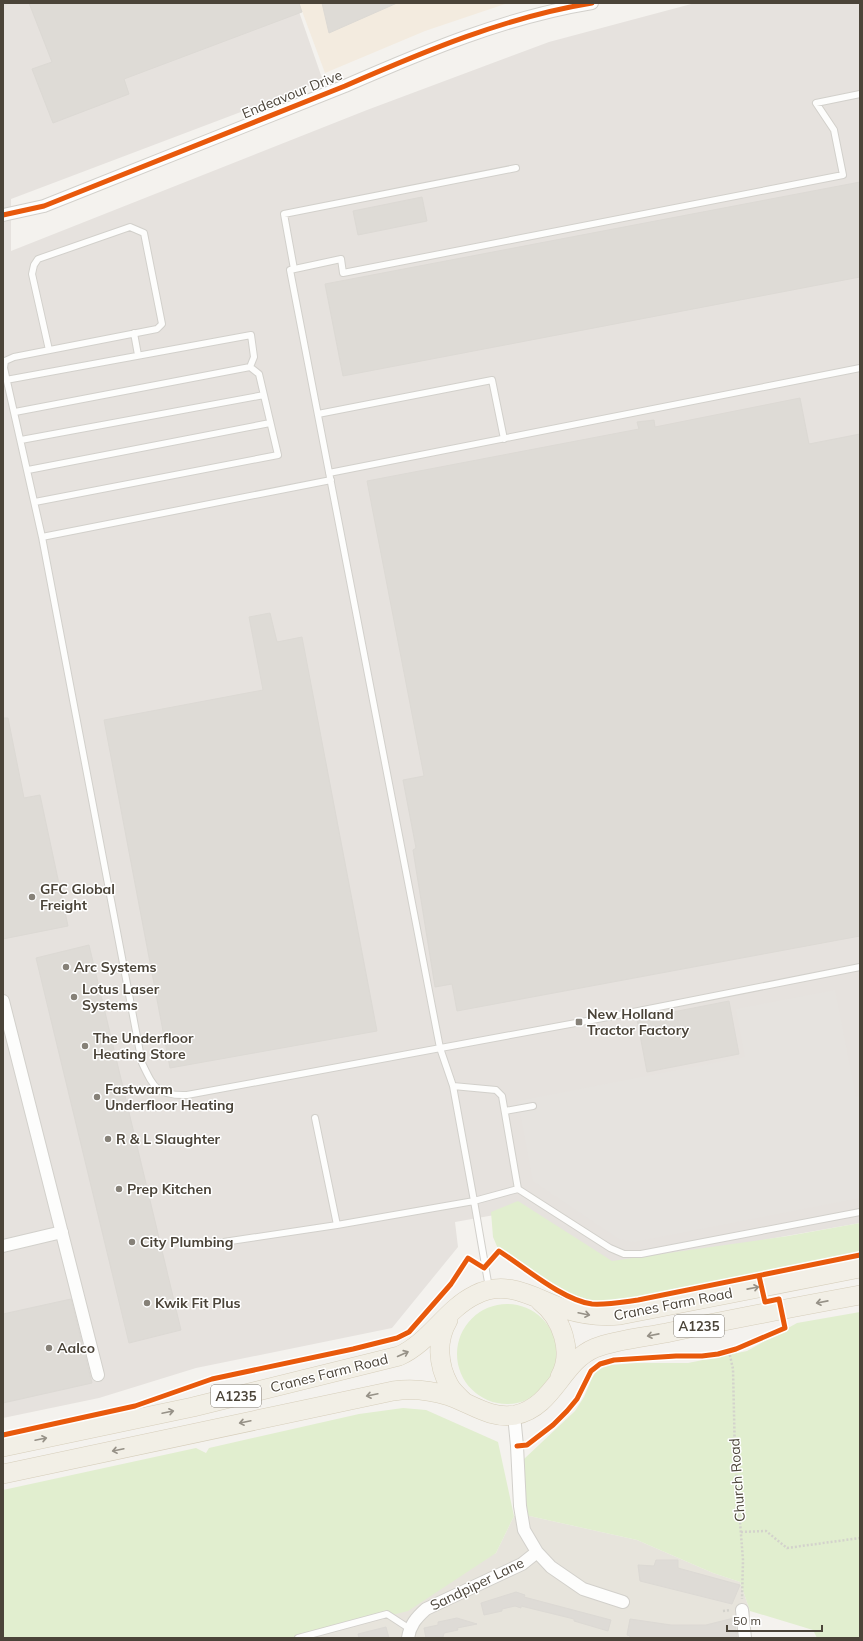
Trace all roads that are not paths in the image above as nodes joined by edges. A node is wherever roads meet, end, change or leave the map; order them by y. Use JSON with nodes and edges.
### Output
{"nodes":[{"id":1,"x":592,"y":3,"type":"edge"},
{"id":2,"x":860,"y":94,"type":"edge"},
{"id":3,"x":516,"y":168,"type":"dead end"},
{"id":4,"x":3,"y":215,"type":"edge"},
{"id":5,"x":294,"y":269,"type":"junction"},
{"id":6,"x":134,"y":333,"type":"junction"},
{"id":7,"x":49,"y":350,"type":"junction"},
{"id":8,"x":138,"y":355,"type":"junction"},
{"id":9,"x":250,"y":367,"type":"junction"},
{"id":10,"x":860,"y":368,"type":"edge"},
{"id":11,"x":6,"y":380,"type":"junction"},
{"id":12,"x":264,"y":394,"type":"junction"},
{"id":13,"x":15,"y":412,"type":"junction"},
{"id":14,"x":318,"y":414,"type":"junction"},
{"id":15,"x":270,"y":423,"type":"junction"},
{"id":16,"x":504,"y":439,"type":"junction"},
{"id":17,"x":21,"y":440,"type":"junction"},
{"id":18,"x":28,"y":470,"type":"junction"},
{"id":19,"x":329,"y":473,"type":"junction"},
{"id":20,"x":330,"y":480,"type":"junction"},
{"id":21,"x":35,"y":502,"type":"junction"},
{"id":22,"x":42,"y":537,"type":"junction"},
{"id":23,"x":860,"y":967,"type":"edge"},
{"id":24,"x":3,"y":1001,"type":"edge"},
{"id":25,"x":440,"y":1048,"type":"junction"},
{"id":26,"x":453,"y":1086,"type":"junction"},
{"id":27,"x":533,"y":1106,"type":"dead end"},
{"id":28,"x":505,"y":1111,"type":"junction"},
{"id":29,"x":315,"y":1118,"type":"dead end"},
{"id":30,"x":518,"y":1189,"type":"junction"},
{"id":31,"x":474,"y":1201,"type":"junction"},
{"id":32,"x":860,"y":1212,"type":"edge"},
{"id":33,"x":338,"y":1225,"type":"junction"},
{"id":34,"x":62,"y":1232,"type":"junction"},
{"id":35,"x":217,"y":1243,"type":"dead end"},
{"id":36,"x":3,"y":1246,"type":"edge"},
{"id":37,"x":860,"y":1268,"type":"edge"},
{"id":38,"x":489,"y":1290,"type":"junction"},
{"id":39,"x":860,"y":1295,"type":"edge"},
{"id":40,"x":534,"y":1297,"type":"junction"},
{"id":41,"x":453,"y":1312,"type":"junction"},
{"id":42,"x":98,"y":1375,"type":"dead end"},
{"id":43,"x":555,"y":1388,"type":"junction"},
{"id":44,"x":464,"y":1402,"type":"junction"},
{"id":45,"x":514,"y":1415,"type":"junction"},
{"id":46,"x":3,"y":1447,"type":"edge"},
{"id":47,"x":3,"y":1474,"type":"edge"},
{"id":48,"x":537,"y":1552,"type":"junction"},
{"id":49,"x":623,"y":1602,"type":"dead end"},
{"id":50,"x":743,"y":1613,"type":"road end"},
{"id":51,"x":409,"y":1633,"type":"edge"},
{"id":52,"x":298,"y":1638,"type":"edge"},
{"id":53,"x":745,"y":1638,"type":"edge"}],
"edges":[{"from":1,"to":4,"type":"street","name":"Endeavour Drive"},
{"from":2,"to":5,"type":"lane"},
{"from":3,"to":5,"type":"lane"},
{"from":5,"to":14,"type":"lane"},
{"from":6,"to":7,"type":"lane"},
{"from":6,"to":7,"type":"lane"},
{"from":6,"to":8,"type":"lane"},
{"from":7,"to":11,"type":"lane"},
{"from":8,"to":9,"type":"lane"},
{"from":8,"to":11,"type":"lane"},
{"from":9,"to":12,"type":"lane"},
{"from":9,"to":13,"type":"lane"},
{"from":10,"to":16,"type":"lane"},
{"from":11,"to":13,"type":"lane"},
{"from":12,"to":15,"type":"lane"},
{"from":12,"to":17,"type":"lane"},
{"from":13,"to":17,"type":"lane"},
{"from":14,"to":16,"type":"lane"},
{"from":14,"to":19,"type":"lane"},
{"from":15,"to":18,"type":"lane"},
{"from":15,"to":21,"type":"lane"},
{"from":16,"to":19,"type":"lane"},
{"from":17,"to":18,"type":"lane"},
{"from":18,"to":21,"type":"lane"},
{"from":19,"to":20,"type":"lane"},
{"from":20,"to":22,"type":"lane"},
{"from":20,"to":25,"type":"lane"},
{"from":21,"to":22,"type":"lane"},
{"from":22,"to":25,"type":"lane"},
{"from":23,"to":25,"type":"lane"},
{"from":24,"to":34,"type":"street"},
{"from":25,"to":26,"type":"lane"},
{"from":26,"to":28,"type":"lane"},
{"from":26,"to":31,"type":"lane"},
{"from":27,"to":28,"type":"lane"},
{"from":28,"to":30,"type":"lane"},
{"from":29,"to":33,"type":"lane"},
{"from":30,"to":31,"type":"lane"},
{"from":30,"to":32,"type":"lane"},
{"from":31,"to":33,"type":"lane"},
{"from":31,"to":38,"type":"lane"},
{"from":33,"to":35,"type":"lane"},
{"from":34,"to":36,"type":"street"},
{"from":34,"to":42,"type":"street"},
{"from":40,"to":37,"type":"main road","name":"Cranes Farm Road","number":"A1235","one_way":true},
{"from":38,"to":40,"type":"main road","name":"Cranes Farm Road","number":"A1235"},
{"from":38,"to":41,"type":"main road","name":"Cranes Farm Road","number":"A1235"},
{"from":39,"to":43,"type":"main road","name":"Cranes Farm Road","number":"A1235","one_way":true},
{"from":40,"to":43,"type":"main road","name":"Cranes Farm Road","number":"A1235"},
{"from":41,"to":44,"type":"main road","name":"Cranes Farm Road","number":"A1235"},
{"from":46,"to":41,"type":"main road","name":"Cranes Farm Road","number":"A1235","one_way":true},
{"from":43,"to":45,"type":"main road","name":"Cranes Farm Road","number":"A1235"},
{"from":44,"to":45,"type":"main road","name":"Cranes Farm Road","number":"A1235"},
{"from":44,"to":47,"type":"main road","name":"Cranes Farm Road","number":"A1235","one_way":true},
{"from":45,"to":48,"type":"street"},
{"from":48,"to":49,"type":"street"},
{"from":48,"to":51,"type":"street","name":"Sandpiper Lane"},
{"from":50,"to":53,"type":"street"},
{"from":51,"to":52,"type":"lane"}]}
